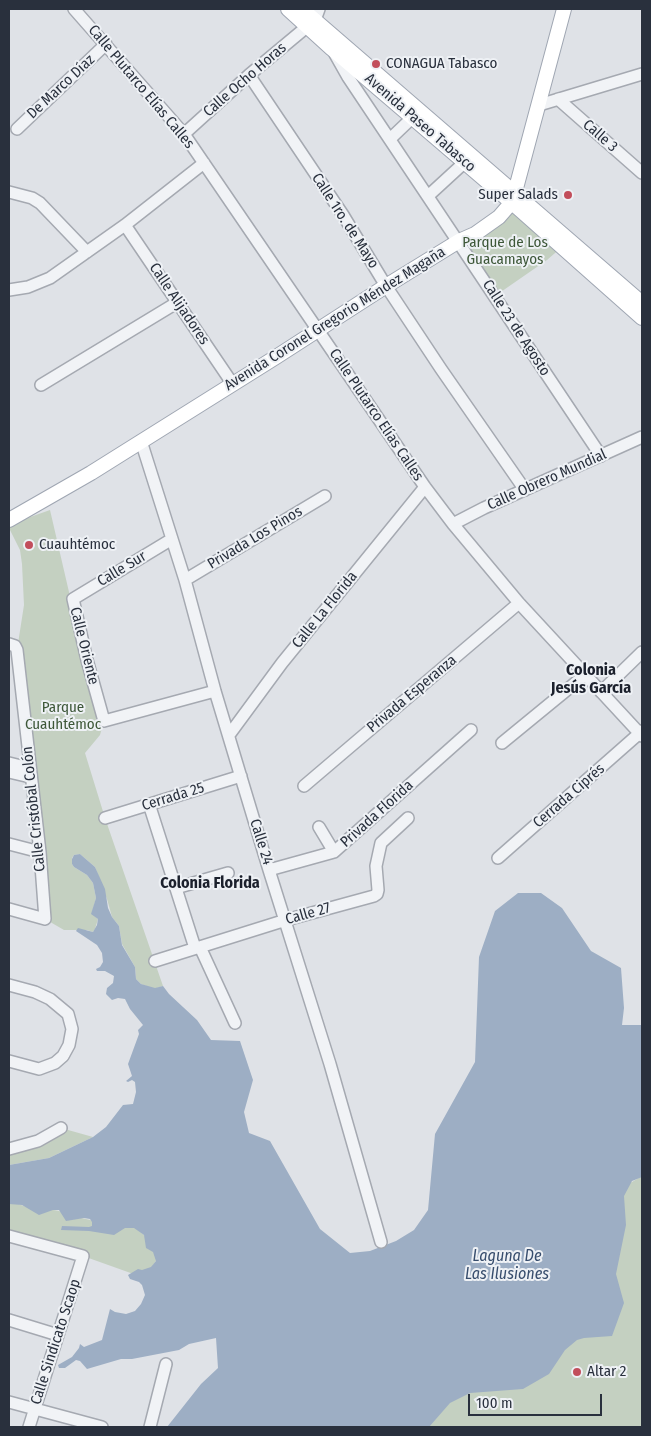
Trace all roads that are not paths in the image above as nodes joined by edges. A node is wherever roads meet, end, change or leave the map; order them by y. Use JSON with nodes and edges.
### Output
{"nodes":[{"id":1,"x":74,"y":9,"type":"edge"},
{"id":2,"x":288,"y":9,"type":"edge"},
{"id":3,"x":302,"y":9,"type":"edge"},
{"id":4,"x":564,"y":9,"type":"edge"},
{"id":5,"x":314,"y":18,"type":"edge"},
{"id":6,"x":106,"y":44,"type":"junction"},
{"id":7,"x":332,"y":48,"type":"junction"},
{"id":8,"x":642,"y":74,"type":"edge"},
{"id":9,"x":249,"y":75,"type":"junction"},
{"id":10,"x":365,"y":76,"type":"junction"},
{"id":11,"x":348,"y":77,"type":"junction"},
{"id":12,"x":558,"y":99,"type":"junction"},
{"id":13,"x":539,"y":105,"type":"junction"},
{"id":14,"x":413,"y":117,"type":"junction"},
{"id":15,"x":17,"y":129,"type":"dead end"},
{"id":16,"x":184,"y":134,"type":"junction"},
{"id":17,"x":390,"y":139,"type":"junction"},
{"id":18,"x":465,"y":162,"type":"junction"},
{"id":19,"x":204,"y":163,"type":"junction"},
{"id":20,"x":642,"y":172,"type":"edge"},
{"id":21,"x":9,"y":192,"type":"edge"},
{"id":22,"x":428,"y":196,"type":"junction"},
{"id":23,"x":514,"y":197,"type":"junction"},
{"id":24,"x":126,"y":225,"type":"junction"},
{"id":25,"x":459,"y":241,"type":"junction"},
{"id":26,"x":87,"y":252,"type":"junction"},
{"id":27,"x":386,"y":286,"type":"junction"},
{"id":28,"x":9,"y":290,"type":"edge"},
{"id":29,"x":178,"y":302,"type":"junction"},
{"id":30,"x":642,"y":303,"type":"edge"},
{"id":31,"x":642,"y":318,"type":"edge"},
{"id":32,"x":319,"y":330,"type":"junction"},
{"id":33,"x":232,"y":383,"type":"junction"},
{"id":34,"x":41,"y":385,"type":"dead end"},
{"id":35,"x":642,"y":437,"type":"edge"},
{"id":36,"x":141,"y":441,"type":"junction"},
{"id":37,"x":601,"y":456,"type":"junction"},
{"id":38,"x":425,"y":487,"type":"junction"},
{"id":39,"x":525,"y":490,"type":"junction"},
{"id":40,"x":324,"y":496,"type":"dead end"},
{"id":41,"x":9,"y":520,"type":"edge"},
{"id":42,"x":452,"y":524,"type":"junction"},
{"id":43,"x":172,"y":539,"type":"junction"},
{"id":44,"x":185,"y":580,"type":"junction"},
{"id":45,"x":73,"y":599,"type":"joint"},
{"id":46,"x":519,"y":603,"type":"junction"},
{"id":47,"x":9,"y":644,"type":"edge"},
{"id":48,"x":642,"y":652,"type":"edge"},
{"id":49,"x":584,"y":675,"type":"junction"},
{"id":50,"x":216,"y":691,"type":"junction"},
{"id":51,"x":601,"y":692,"type":"junction"},
{"id":52,"x":471,"y":730,"type":"dead end"},
{"id":53,"x":229,"y":734,"type":"junction"},
{"id":54,"x":641,"y":734,"type":"edge"},
{"id":55,"x":502,"y":743,"type":"dead end"},
{"id":56,"x":9,"y":763,"type":"edge"},
{"id":57,"x":9,"y":772,"type":"edge"},
{"id":58,"x":30,"y":773,"type":"junction"},
{"id":59,"x":241,"y":776,"type":"junction"},
{"id":60,"x":304,"y":786,"type":"dead end"},
{"id":61,"x":150,"y":804,"type":"junction"},
{"id":62,"x":105,"y":818,"type":"dead end"},
{"id":63,"x":408,"y":818,"type":"dead end"},
{"id":64,"x":319,"y":827,"type":"dead end"},
{"id":65,"x":9,"y":844,"type":"edge"},
{"id":66,"x":40,"y":852,"type":"junction"},
{"id":67,"x":334,"y":852,"type":"junction"},
{"id":68,"x":498,"y":858,"type":"dead end"},
{"id":69,"x":269,"y":870,"type":"junction"},
{"id":70,"x":228,"y":873,"type":"dead end"},
{"id":71,"x":176,"y":888,"type":"junction"},
{"id":72,"x":9,"y":909,"type":"edge"},
{"id":73,"x":286,"y":920,"type":"junction"},
{"id":74,"x":198,"y":948,"type":"junction"},
{"id":75,"x":155,"y":961,"type":"dead end"},
{"id":76,"x":9,"y":985,"type":"edge"},
{"id":77,"x":235,"y":1023,"type":"dead end"},
{"id":78,"x":9,"y":1061,"type":"edge"},
{"id":79,"x":61,"y":1128,"type":"dead end"},
{"id":80,"x":9,"y":1149,"type":"edge"},
{"id":81,"x":9,"y":1236,"type":"edge"},
{"id":82,"x":381,"y":1242,"type":"dead end"},
{"id":83,"x":9,"y":1320,"type":"edge"},
{"id":84,"x":58,"y":1335,"type":"junction"},
{"id":85,"x":166,"y":1364,"type":"dead end"},
{"id":86,"x":9,"y":1402,"type":"edge"},
{"id":87,"x":34,"y":1410,"type":"junction"},
{"id":88,"x":29,"y":1427,"type":"edge"},
{"id":89,"x":102,"y":1427,"type":"edge"},
{"id":90,"x":150,"y":1427,"type":"edge"}],
"edges":[{"from":1,"to":6,"type":"street","name":"Calle Plutarco Elías Calles"},
{"from":2,"to":5,"type":"main road","name":"Avenida Paseo Tabasco"},
{"from":3,"to":5,"type":"main road","name":"Avenida Paseo Tabasco"},
{"from":4,"to":13,"type":"main road","name":"Avenida Coronel Gregorio Méndez Magaña"},
{"from":5,"to":7,"type":"main road","name":"Avenida Paseo Tabasco"},
{"from":5,"to":9,"type":"street","name":"Calle Ocho Horas"},
{"from":5,"to":23,"type":"main road","name":"Avenida Paseo Tabasco"},
{"from":6,"to":15,"type":"street","name":"De Marco Díaz"},
{"from":6,"to":16,"type":"street","name":"Calle Plutarco Elías Calles"},
{"from":7,"to":10,"type":"main road","name":"Avenida Paseo Tabasco"},
{"from":7,"to":11,"type":"street","name":"Calle 23 de Agosto"},
{"from":8,"to":12,"type":"street"},
{"from":9,"to":16,"type":"street","name":"Calle Ocho Horas"},
{"from":9,"to":27,"type":"street","name":"Calle 1ro. de Mayo"},
{"from":10,"to":11,"type":"main road"},
{"from":10,"to":14,"type":"main road","name":"Avenida Paseo Tabasco"},
{"from":11,"to":17,"type":"street","name":"Calle 23 de Agosto"},
{"from":12,"to":13,"type":"street"},
{"from":12,"to":20,"type":"street","name":"Calle 3"},
{"from":13,"to":23,"type":"main road","name":"Avenida Coronel Gregorio Méndez Magaña"},
{"from":14,"to":17,"type":"street"},
{"from":14,"to":18,"type":"main road","name":"Avenida Paseo Tabasco"},
{"from":16,"to":19,"type":"street","name":"Calle Plutarco Elías Calles"},
{"from":17,"to":22,"type":"street","name":"Calle 23 de Agosto"},
{"from":18,"to":22,"type":"street"},
{"from":18,"to":23,"type":"main road","name":"Avenida Paseo Tabasco"},
{"from":19,"to":24,"type":"street"},
{"from":19,"to":32,"type":"street","name":"Calle Plutarco Elías Calles"},
{"from":21,"to":26,"type":"street"},
{"from":22,"to":25,"type":"street","name":"Calle 23 de Agosto"},
{"from":23,"to":25,"type":"main road","name":"Avenida Coronel Gregorio Méndez Magaña"},
{"from":23,"to":30,"type":"main road","name":"Avenida Paseo Tabasco"},
{"from":23,"to":31,"type":"main road","name":"Avenida Paseo Tabasco"},
{"from":24,"to":26,"type":"street"},
{"from":24,"to":29,"type":"street","name":"Calle Alijadores"},
{"from":25,"to":27,"type":"main road","name":"Avenida Coronel Gregorio Méndez Magaña"},
{"from":25,"to":37,"type":"street","name":"Calle 23 de Agosto"},
{"from":26,"to":28,"type":"street"},
{"from":27,"to":32,"type":"main road","name":"Avenida Coronel Gregorio Méndez Magaña"},
{"from":27,"to":39,"type":"street","name":"Calle 1ro. de Mayo"},
{"from":29,"to":33,"type":"street","name":"Calle Alijadores"},
{"from":29,"to":34,"type":"street"},
{"from":32,"to":33,"type":"main road","name":"Avenida Coronel Gregorio Méndez Magaña"},
{"from":32,"to":38,"type":"street","name":"Calle Plutarco Elías Calles"},
{"from":33,"to":36,"type":"main road","name":"Avenida Coronel Gregorio Méndez Magaña"},
{"from":35,"to":37,"type":"street","name":"Calle Obrero Mundial"},
{"from":36,"to":41,"type":"main road","name":"Avenida Coronel Gregorio Méndez Magaña"},
{"from":36,"to":43,"type":"street","name":"Calle 24"},
{"from":37,"to":39,"type":"street","name":"Calle Obrero Mundial"},
{"from":38,"to":42,"type":"street","name":"Calle Plutarco Elías Calles"},
{"from":38,"to":53,"type":"street","name":"Calle La Florida"},
{"from":39,"to":42,"type":"street","name":"Calle Obrero Mundial"},
{"from":40,"to":44,"type":"street","name":"Privada Los Pinos"},
{"from":42,"to":46,"type":"street","name":"Calle Plutarco Elías Calles"},
{"from":43,"to":44,"type":"street","name":"Calle 24"},
{"from":43,"to":45,"type":"street","name":"Calle Sur"},
{"from":44,"to":50,"type":"street","name":"Calle 24"},
{"from":45,"to":50,"type":"street","name":"Calle Oriente"},
{"from":46,"to":49,"type":"street","name":"Calle Plutarco Elías Calles"},
{"from":46,"to":60,"type":"street","name":"Privada Esperanza"},
{"from":47,"to":58,"type":"street","name":"Calle Cristóbal Colón"},
{"from":48,"to":51,"type":"street"},
{"from":49,"to":51,"type":"street","name":"Calle Plutarco Elías Calles"},
{"from":49,"to":55,"type":"street"},
{"from":50,"to":53,"type":"street","name":"Calle 24"},
{"from":51,"to":54,"type":"street","name":"Calle Plutarco Elías Calles"},
{"from":52,"to":67,"type":"street","name":"Privada Florida"},
{"from":53,"to":59,"type":"street","name":"Calle 24"},
{"from":54,"to":68,"type":"street","name":"Cerrada Ciprés"},
{"from":56,"to":58,"type":"street"},
{"from":57,"to":58,"type":"street"},
{"from":58,"to":66,"type":"street","name":"Calle Cristóbal Colón"},
{"from":59,"to":61,"type":"street","name":"Cerrada 25"},
{"from":59,"to":69,"type":"street","name":"Calle 24"},
{"from":61,"to":62,"type":"street","name":"Cerrada 25"},
{"from":61,"to":71,"type":"street"},
{"from":63,"to":73,"type":"street","name":"Calle 27"},
{"from":64,"to":67,"type":"street"},
{"from":65,"to":66,"type":"street"},
{"from":66,"to":72,"type":"street","name":"Calle Cristóbal Colón"},
{"from":67,"to":69,"type":"street","name":"Privada Florida"},
{"from":69,"to":73,"type":"street","name":"Calle 24"},
{"from":70,"to":71,"type":"street"},
{"from":71,"to":74,"type":"street"},
{"from":73,"to":74,"type":"street","name":"Calle 27"},
{"from":73,"to":82,"type":"street","name":"Calle 24"},
{"from":74,"to":75,"type":"street","name":"Calle 27"},
{"from":74,"to":77,"type":"street"},
{"from":76,"to":78,"type":"street"},
{"from":79,"to":80,"type":"street"},
{"from":81,"to":84,"type":"street","name":"Calle Sindicato Scaop"},
{"from":83,"to":84,"type":"street"},
{"from":84,"to":87,"type":"street","name":"Calle Sindicato Scaop"},
{"from":85,"to":90,"type":"street"},
{"from":86,"to":87,"type":"street"},
{"from":87,"to":88,"type":"street","name":"Calle Sindicato Scaop"},
{"from":87,"to":89,"type":"street"}]}
